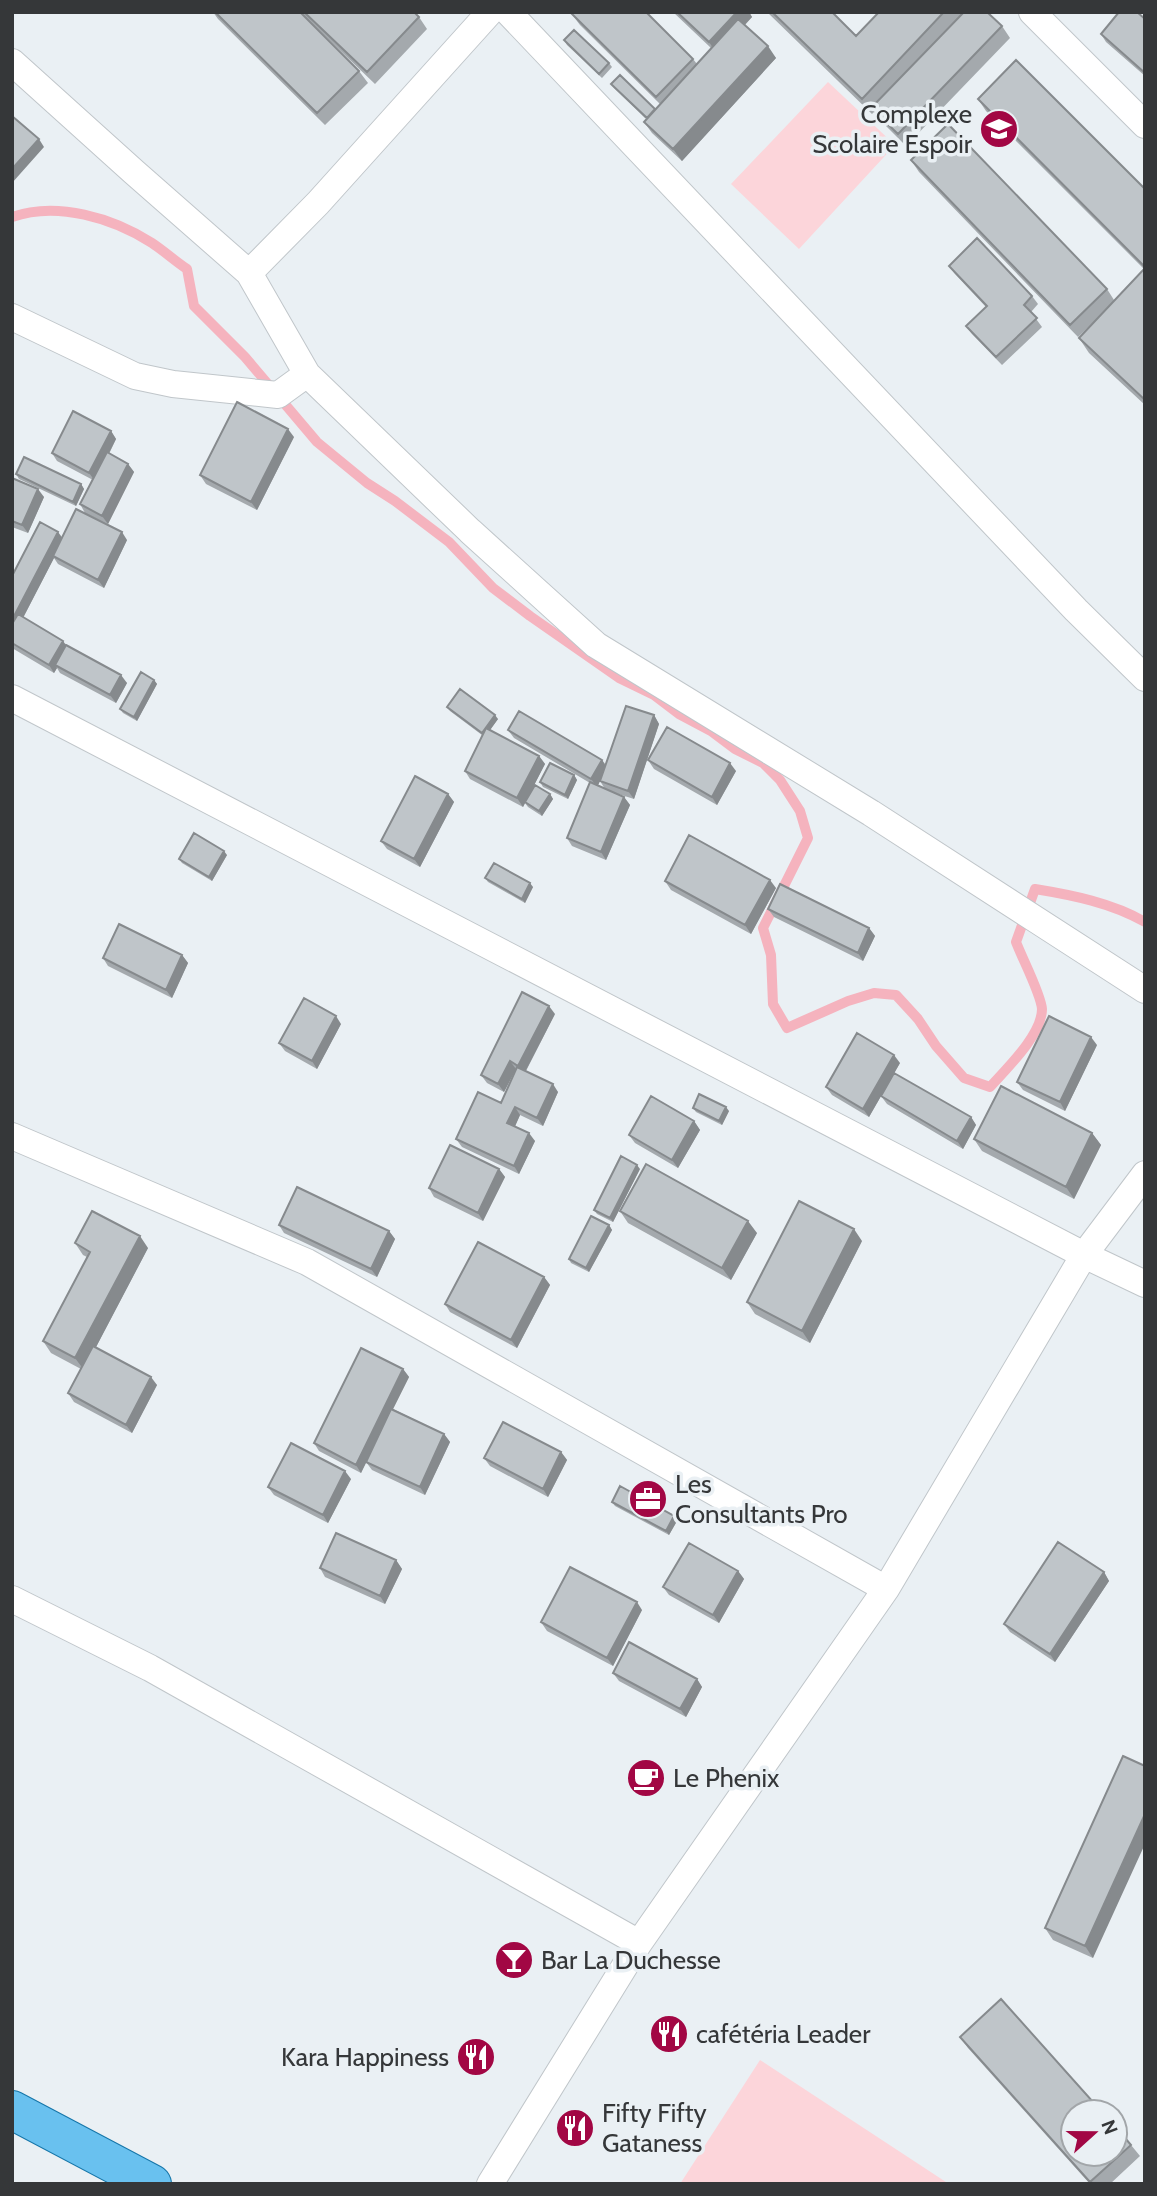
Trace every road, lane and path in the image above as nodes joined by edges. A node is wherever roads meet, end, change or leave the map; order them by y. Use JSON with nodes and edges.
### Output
{"nodes":[{"id":1,"x":490,"y":12,"type":"edge"},
{"id":2,"x":508,"y":12,"type":"edge"},
{"id":3,"x":1032,"y":12,"type":"edge"},
{"id":4,"x":12,"y":62,"type":"edge"},
{"id":5,"x":1145,"y":125,"type":"edge"},
{"id":6,"x":249,"y":273,"type":"junction"},
{"id":7,"x":12,"y":317,"type":"edge"},
{"id":8,"x":307,"y":374,"type":"junction"},
{"id":9,"x":1145,"y":678,"type":"edge"},
{"id":10,"x":12,"y":698,"type":"edge"},
{"id":11,"x":1145,"y":990,"type":"edge"},
{"id":12,"x":12,"y":1136,"type":"edge"},
{"id":13,"x":1145,"y":1174,"type":"edge"},
{"id":14,"x":1084,"y":1255,"type":"junction"},
{"id":15,"x":1145,"y":1284,"type":"edge"},
{"id":16,"x":886,"y":1589,"type":"junction"},
{"id":17,"x":12,"y":1600,"type":"edge"},
{"id":18,"x":639,"y":1943,"type":"junction"},
{"id":19,"x":12,"y":2110,"type":"edge"},
{"id":20,"x":152,"y":2184,"type":"edge"},
{"id":21,"x":489,"y":2184,"type":"edge"}],
"edges":[{"from":1,"to":6,"type":"street"},
{"from":2,"to":9,"type":"street"},
{"from":3,"to":5,"type":"street"},
{"from":4,"to":6,"type":"street"},
{"from":6,"to":8,"type":"street"},
{"from":7,"to":8,"type":"street"},
{"from":8,"to":11,"type":"street"},
{"from":10,"to":14,"type":"street"},
{"from":12,"to":16,"type":"street"},
{"from":13,"to":14,"type":"street"},
{"from":14,"to":15,"type":"street"},
{"from":14,"to":16,"type":"street"},
{"from":16,"to":18,"type":"street"},
{"from":17,"to":18,"type":"street"},
{"from":18,"to":21,"type":"street"},
{"from":19,"to":20,"type":"main road"}]}
